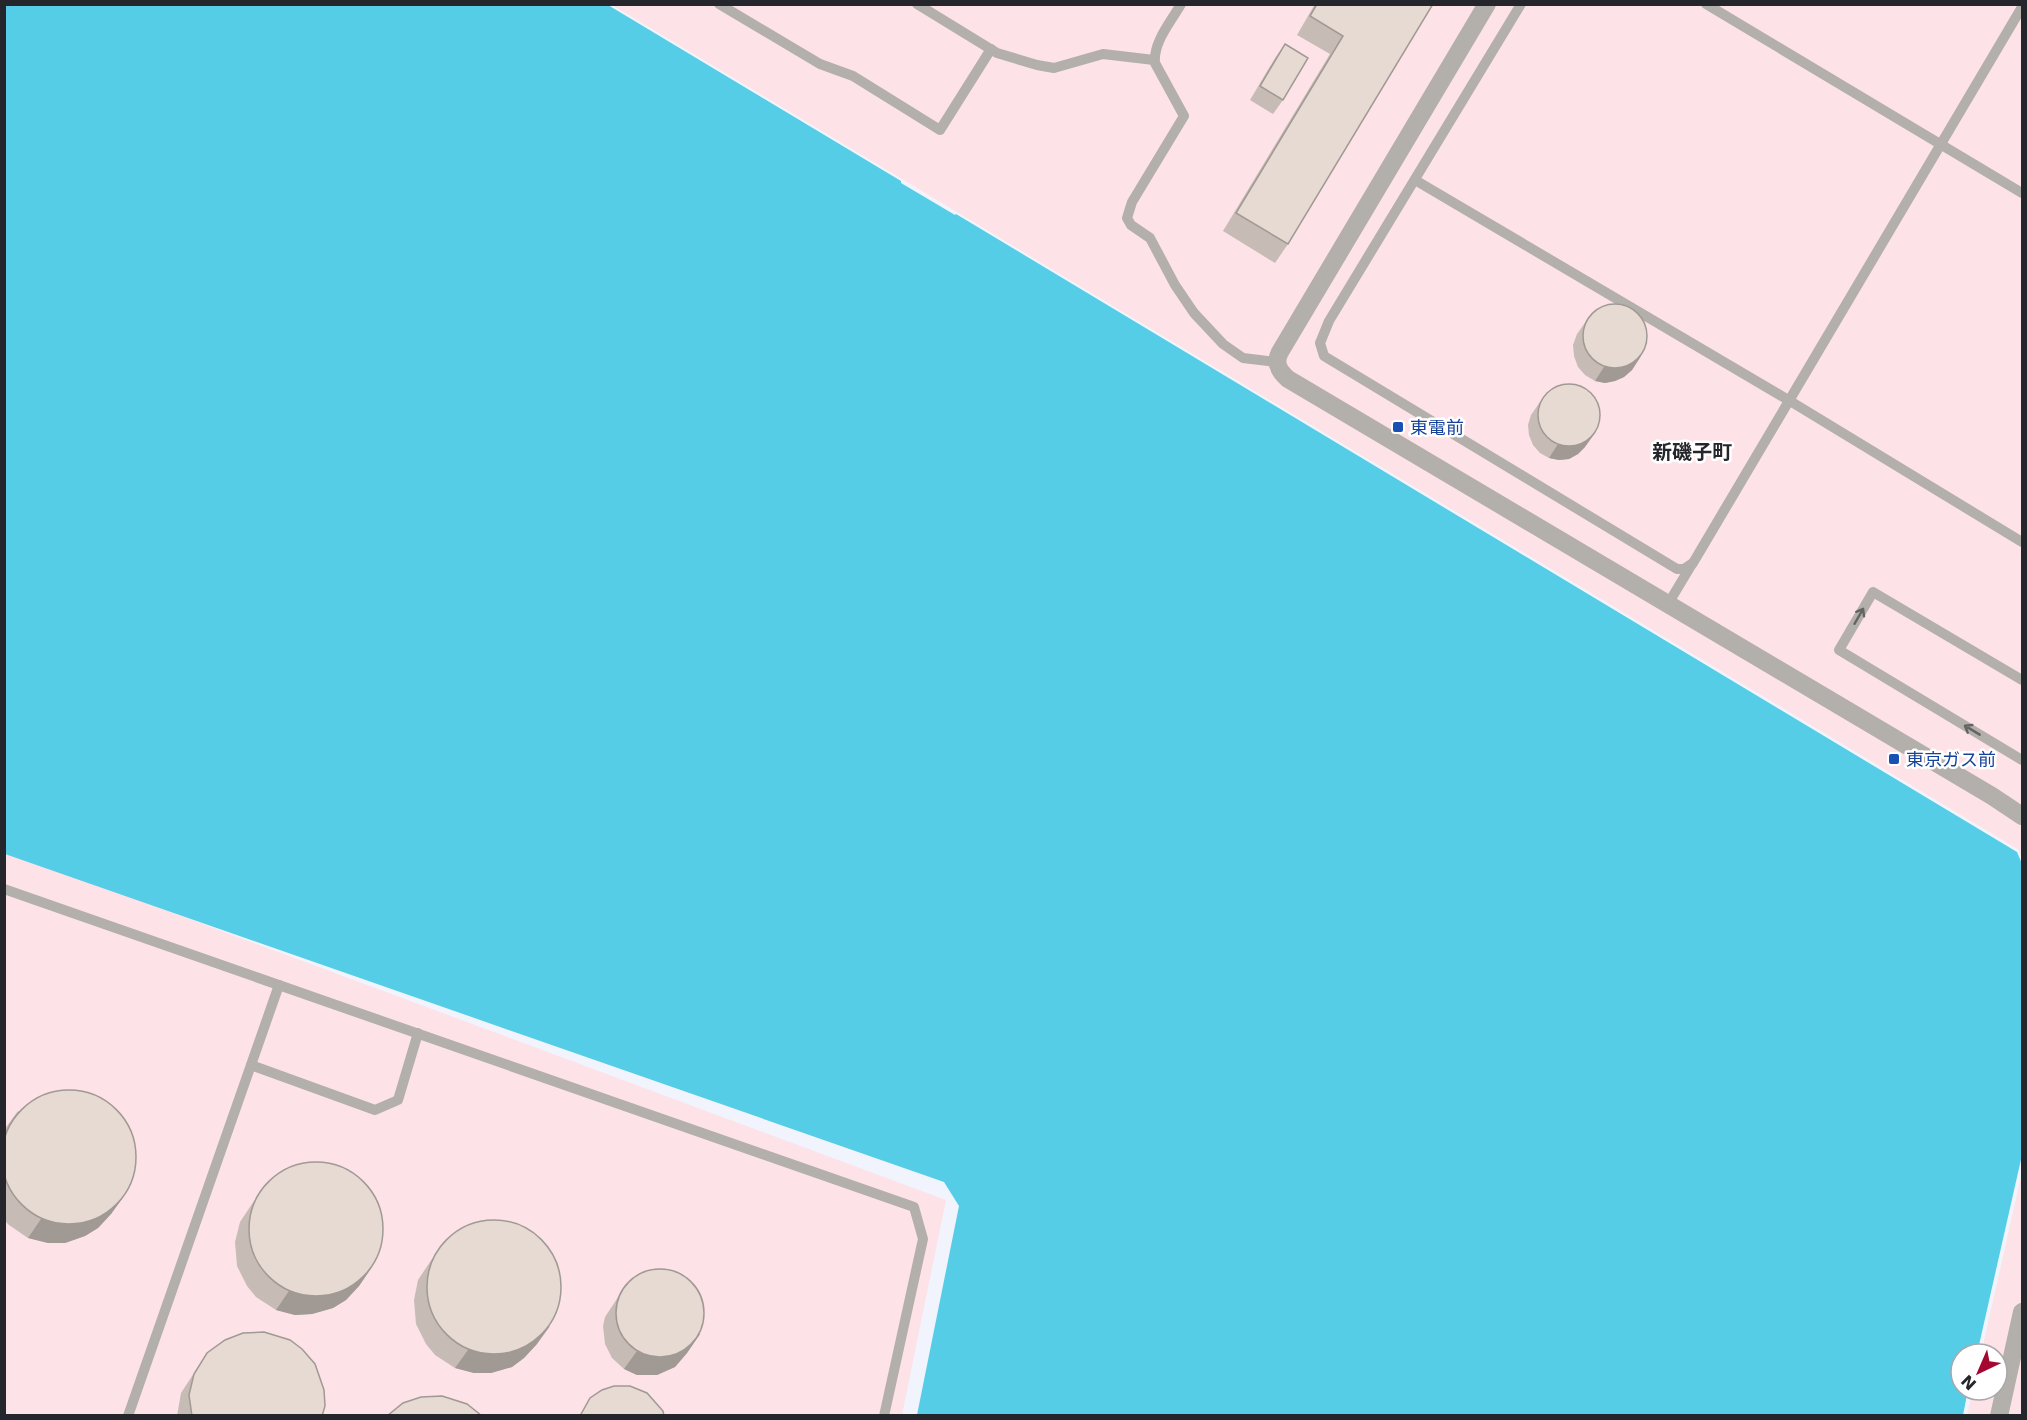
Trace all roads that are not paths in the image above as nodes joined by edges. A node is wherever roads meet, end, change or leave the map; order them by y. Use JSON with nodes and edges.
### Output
{"nodes":[{"id":1,"x":719,"y":4,"type":"edge"},
{"id":2,"x":917,"y":4,"type":"edge"},
{"id":3,"x":1181,"y":4,"type":"edge"},
{"id":4,"x":1487,"y":4,"type":"edge"},
{"id":5,"x":1521,"y":4,"type":"edge"},
{"id":6,"x":1706,"y":4,"type":"edge"},
{"id":7,"x":2022,"y":7,"type":"edge"},
{"id":8,"x":991,"y":49,"type":"junction"},
{"id":9,"x":1154,"y":60,"type":"junction"},
{"id":10,"x":1941,"y":144,"type":"junction"},
{"id":11,"x":1415,"y":180,"type":"junction"},
{"id":12,"x":2022,"y":193,"type":"edge"},
{"id":13,"x":1277,"y":362,"type":"junction"},
{"id":14,"x":1790,"y":401,"type":"junction"},
{"id":15,"x":2022,"y":542,"type":"edge"},
{"id":16,"x":1692,"y":563,"type":"junction"},
{"id":17,"x":1668,"y":604,"type":"junction"},
{"id":18,"x":2022,"y":680,"type":"edge"},
{"id":19,"x":2022,"y":760,"type":"edge"},
{"id":20,"x":2022,"y":816,"type":"edge"},
{"id":21,"x":4,"y":889,"type":"edge"},
{"id":22,"x":279,"y":985,"type":"junction"},
{"id":23,"x":418,"y":1033,"type":"junction"},
{"id":24,"x":251,"y":1065,"type":"junction"},
{"id":25,"x":2022,"y":1312,"type":"edge"},
{"id":26,"x":128,"y":1416,"type":"edge"},
{"id":27,"x":884,"y":1416,"type":"edge"},
{"id":28,"x":1999,"y":1416,"type":"edge"}],
"edges":[{"from":1,"to":8,"type":"lane"},
{"from":2,"to":8,"type":"lane"},
{"from":3,"to":9,"type":"lane"},
{"from":4,"to":13,"type":"street"},
{"from":5,"to":11,"type":"lane"},
{"from":6,"to":10,"type":"lane"},
{"from":7,"to":10,"type":"lane"},
{"from":8,"to":9,"type":"lane"},
{"from":9,"to":13,"type":"lane"},
{"from":10,"to":12,"type":"lane"},
{"from":10,"to":14,"type":"lane"},
{"from":11,"to":14,"type":"lane"},
{"from":11,"to":16,"type":"lane"},
{"from":13,"to":17,"type":"street"},
{"from":14,"to":15,"type":"lane"},
{"from":14,"to":16,"type":"lane"},
{"from":16,"to":17,"type":"lane"},
{"from":17,"to":20,"type":"street"},
{"from":19,"to":18,"type":"lane","one_way":true},
{"from":21,"to":22,"type":"lane"},
{"from":22,"to":23,"type":"lane"},
{"from":22,"to":24,"type":"lane"},
{"from":23,"to":24,"type":"lane"},
{"from":23,"to":27,"type":"lane"},
{"from":24,"to":26,"type":"lane"},
{"from":25,"to":28,"type":"street"}]}
